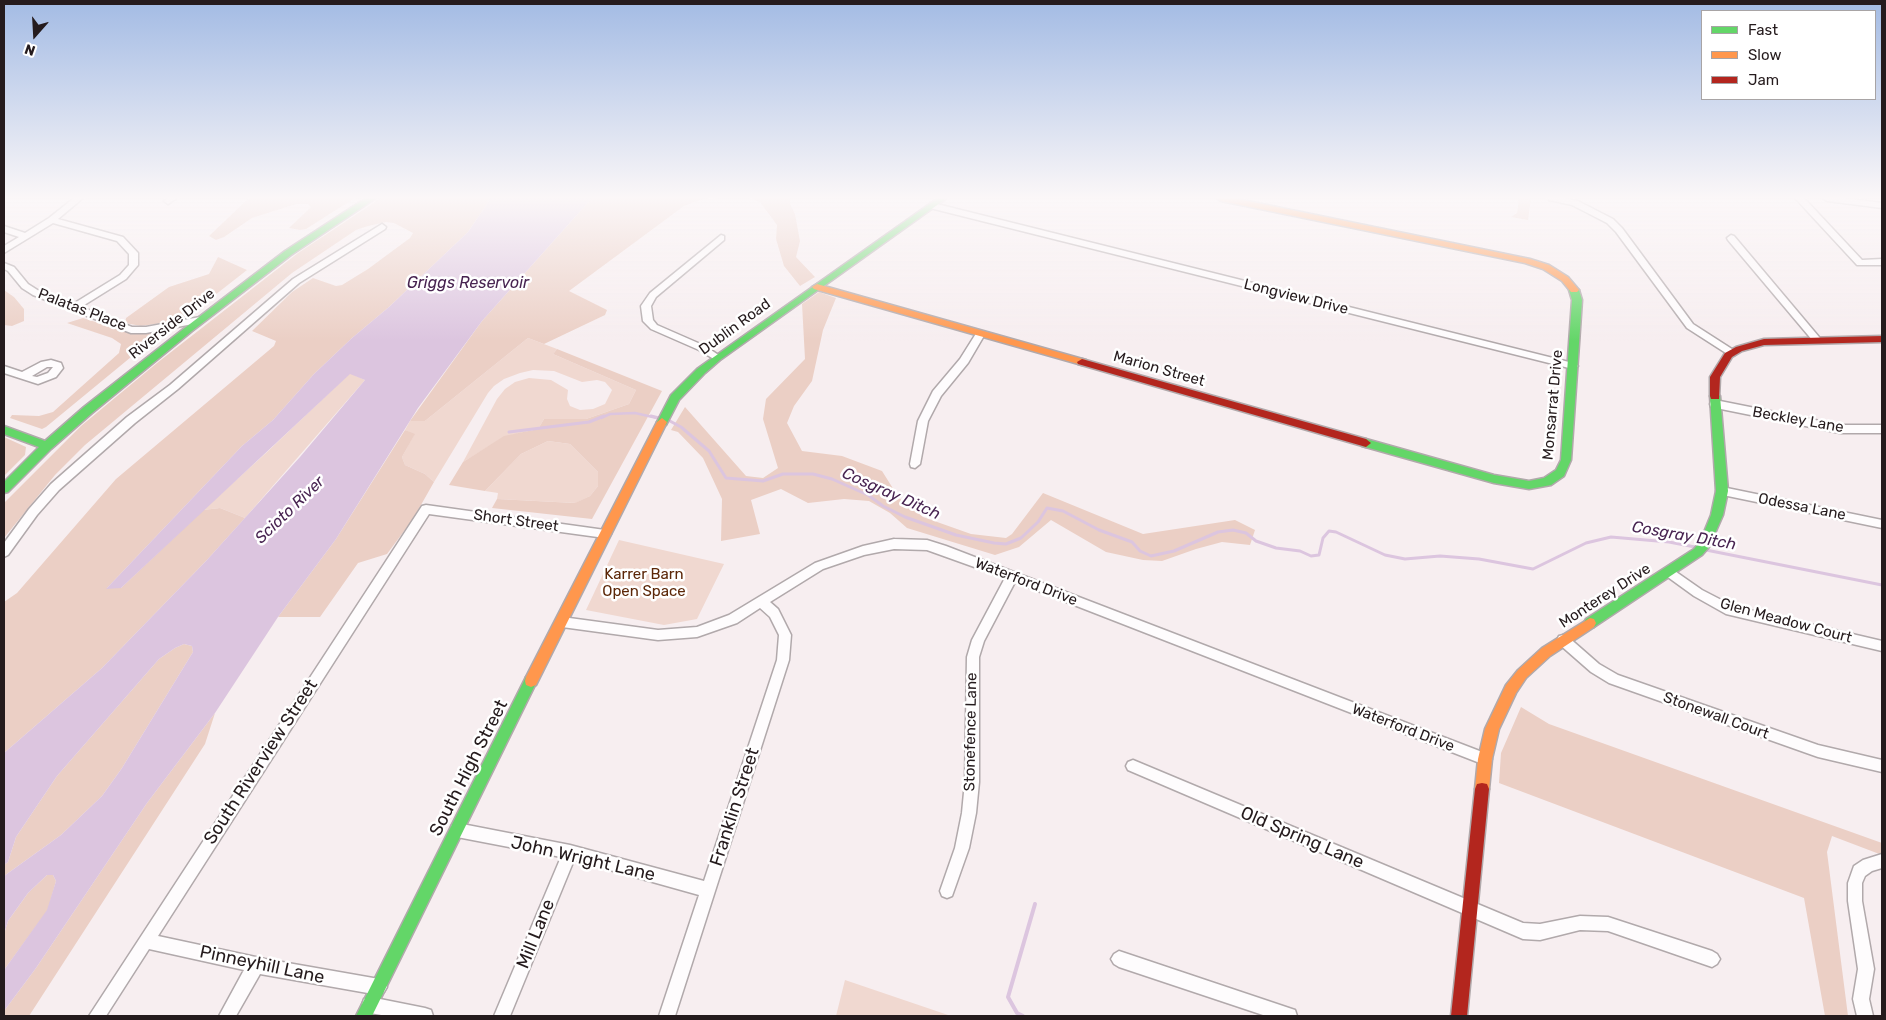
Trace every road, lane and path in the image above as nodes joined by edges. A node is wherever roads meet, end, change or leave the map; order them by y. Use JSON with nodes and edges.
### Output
{"nodes":[{"id":1,"x":127,"y":246,"type":"edge"},
{"id":2,"x":298,"y":246,"type":"edge"},
{"id":3,"x":352,"y":246,"type":"edge"},
{"id":4,"x":712,"y":246,"type":"edge"},
{"id":5,"x":876,"y":246,"type":"edge"},
{"id":6,"x":1090,"y":246,"type":"edge"},
{"id":7,"x":1452,"y":246,"type":"edge"},
{"id":8,"x":1630,"y":246,"type":"edge"},
{"id":9,"x":1737,"y":246,"type":"edge"},
{"id":10,"x":1844,"y":246,"type":"edge"},
{"id":11,"x":1882,"y":262,"type":"edge"},
{"id":12,"x":4,"y":266,"type":"edge"},
{"id":13,"x":817,"y":287,"type":"junction"},
{"id":14,"x":73,"y":308,"type":"junction"},
{"id":15,"x":200,"y":320,"type":"junction"},
{"id":16,"x":980,"y":334,"type":"junction"},
{"id":17,"x":1816,"y":339,"type":"junction"},
{"id":18,"x":1882,"y":339,"type":"edge"},
{"id":19,"x":1732,"y":353,"type":"junction"},
{"id":20,"x":717,"y":358,"type":"junction"},
{"id":21,"x":1572,"y":366,"type":"junction"},
{"id":22,"x":4,"y":369,"type":"edge"},
{"id":23,"x":23,"y":376,"type":"dead end"},
{"id":24,"x":1715,"y":404,"type":"junction"},
{"id":25,"x":1882,"y":428,"type":"edge"},
{"id":26,"x":4,"y":430,"type":"edge"},
{"id":27,"x":47,"y":446,"type":"junction"},
{"id":28,"x":915,"y":464,"type":"dead end"},
{"id":29,"x":1494,"y":479,"type":"joint"},
{"id":30,"x":4,"y":489,"type":"edge"},
{"id":31,"x":1722,"y":491,"type":"junction"},
{"id":32,"x":426,"y":509,"type":"joint"},
{"id":33,"x":1882,"y":524,"type":"edge"},
{"id":34,"x":605,"y":534,"type":"junction"},
{"id":35,"x":4,"y":552,"type":"edge"},
{"id":36,"x":1669,"y":572,"type":"junction"},
{"id":37,"x":1011,"y":578,"type":"junction"},
{"id":38,"x":762,"y":602,"type":"junction"},
{"id":39,"x":562,"y":622,"type":"junction"},
{"id":40,"x":1563,"y":640,"type":"junction"},
{"id":41,"x":1882,"y":646,"type":"edge"},
{"id":42,"x":1485,"y":760,"type":"junction"},
{"id":43,"x":1133,"y":766,"type":"dead end"},
{"id":44,"x":1882,"y":766,"type":"edge"},
{"id":45,"x":458,"y":830,"type":"junction"},
{"id":46,"x":570,"y":852,"type":"junction"},
{"id":47,"x":1882,"y":861,"type":"edge"},
{"id":48,"x":708,"y":890,"type":"junction"},
{"id":49,"x":947,"y":891,"type":"dead end"},
{"id":50,"x":1471,"y":910,"type":"junction"},
{"id":51,"x":146,"y":941,"type":"junction"},
{"id":52,"x":1119,"y":959,"type":"dead end"},
{"id":53,"x":1712,"y":959,"type":"dead end"},
{"id":54,"x":256,"y":965,"type":"junction"},
{"id":55,"x":378,"y":987,"type":"junction"},
{"id":56,"x":367,"y":1011,"type":"edge"},
{"id":57,"x":97,"y":1016,"type":"edge"},
{"id":58,"x":226,"y":1016,"type":"edge"},
{"id":59,"x":425,"y":1016,"type":"edge"},
{"id":60,"x":502,"y":1016,"type":"edge"},
{"id":61,"x":667,"y":1016,"type":"edge"},
{"id":62,"x":1289,"y":1016,"type":"edge"},
{"id":63,"x":1459,"y":1016,"type":"edge"},
{"id":64,"x":1865,"y":1016,"type":"edge"}],
"edges":[{"from":1,"to":14,"type":"street"},
{"from":2,"to":15,"type":"street","name":"Riverside Drive"},
{"from":3,"to":35,"type":"street"},
{"from":4,"to":20,"type":"street"},
{"from":5,"to":13,"type":"street","name":"Dublin Road"},
{"from":6,"to":21,"type":"street","name":"Longview Drive"},
{"from":7,"to":21,"type":"street","name":"Monsarrat Drive"},
{"from":8,"to":19,"type":"street"},
{"from":9,"to":17,"type":"street"},
{"from":10,"to":11,"type":"street"},
{"from":12,"to":14,"type":"street","name":"Palatas Place"},
{"from":13,"to":16,"type":"street","name":"Marion Street"},
{"from":13,"to":20,"type":"street","name":"Dublin Road"},
{"from":14,"to":15,"type":"street","name":"Palatas Place"},
{"from":15,"to":27,"type":"street","name":"Riverside Drive"},
{"from":16,"to":28,"type":"street"},
{"from":16,"to":29,"type":"street","name":"Marion Street"},
{"from":17,"to":18,"type":"street"},
{"from":17,"to":19,"type":"street"},
{"from":19,"to":24,"type":"street","name":"Monterey Drive"},
{"from":20,"to":34,"type":"street","name":"Dublin Road"},
{"from":21,"to":29,"type":"street","name":"Monsarrat Drive"},
{"from":22,"to":23,"type":"street"},
{"from":24,"to":25,"type":"street","name":"Beckley Lane"},
{"from":24,"to":31,"type":"street","name":"Monterey Drive"},
{"from":26,"to":27,"type":"street"},
{"from":27,"to":30,"type":"street","name":"Riverside Drive"},
{"from":31,"to":33,"type":"street","name":"Odessa Lane"},
{"from":31,"to":36,"type":"street","name":"Monterey Drive"},
{"from":32,"to":34,"type":"street","name":"Short Street"},
{"from":32,"to":51,"type":"street","name":"South Riverview Street"},
{"from":34,"to":39,"type":"street","name":"South High Street"},
{"from":36,"to":40,"type":"street","name":"Monterey Drive"},
{"from":36,"to":41,"type":"street","name":"Glen Meadow Court"},
{"from":37,"to":38,"type":"street","name":"Waterford Drive"},
{"from":37,"to":42,"type":"street","name":"Waterford Drive"},
{"from":37,"to":49,"type":"street","name":"Stonefence Lane"},
{"from":38,"to":39,"type":"street","name":"Waterford Drive"},
{"from":38,"to":48,"type":"street","name":"Franklin Street"},
{"from":39,"to":45,"type":"street","name":"South High Street"},
{"from":40,"to":42,"type":"street","name":"Monterey Drive"},
{"from":40,"to":44,"type":"street","name":"Stonewall Court"},
{"from":42,"to":50,"type":"street","name":"Monterey Drive"},
{"from":43,"to":50,"type":"street","name":"Old Spring Lane"},
{"from":45,"to":46,"type":"street","name":"John Wright Lane"},
{"from":45,"to":55,"type":"street","name":"South High Street"},
{"from":46,"to":48,"type":"street","name":"John Wright Lane"},
{"from":46,"to":60,"type":"street","name":"Mill Lane"},
{"from":47,"to":64,"type":"street"},
{"from":48,"to":61,"type":"street","name":"Franklin Street"},
{"from":50,"to":53,"type":"street","name":"Old Spring Lane"},
{"from":50,"to":63,"type":"street","name":"Monterey Drive"},
{"from":51,"to":54,"type":"street","name":"Pinneyhill Lane"},
{"from":51,"to":57,"type":"street","name":"South Riverview Street"},
{"from":52,"to":62,"type":"street"},
{"from":54,"to":55,"type":"street","name":"Pinneyhill Lane"},
{"from":54,"to":58,"type":"street"},
{"from":55,"to":56,"type":"street","name":"South High Street"},
{"from":56,"to":59,"type":"street"}]}
